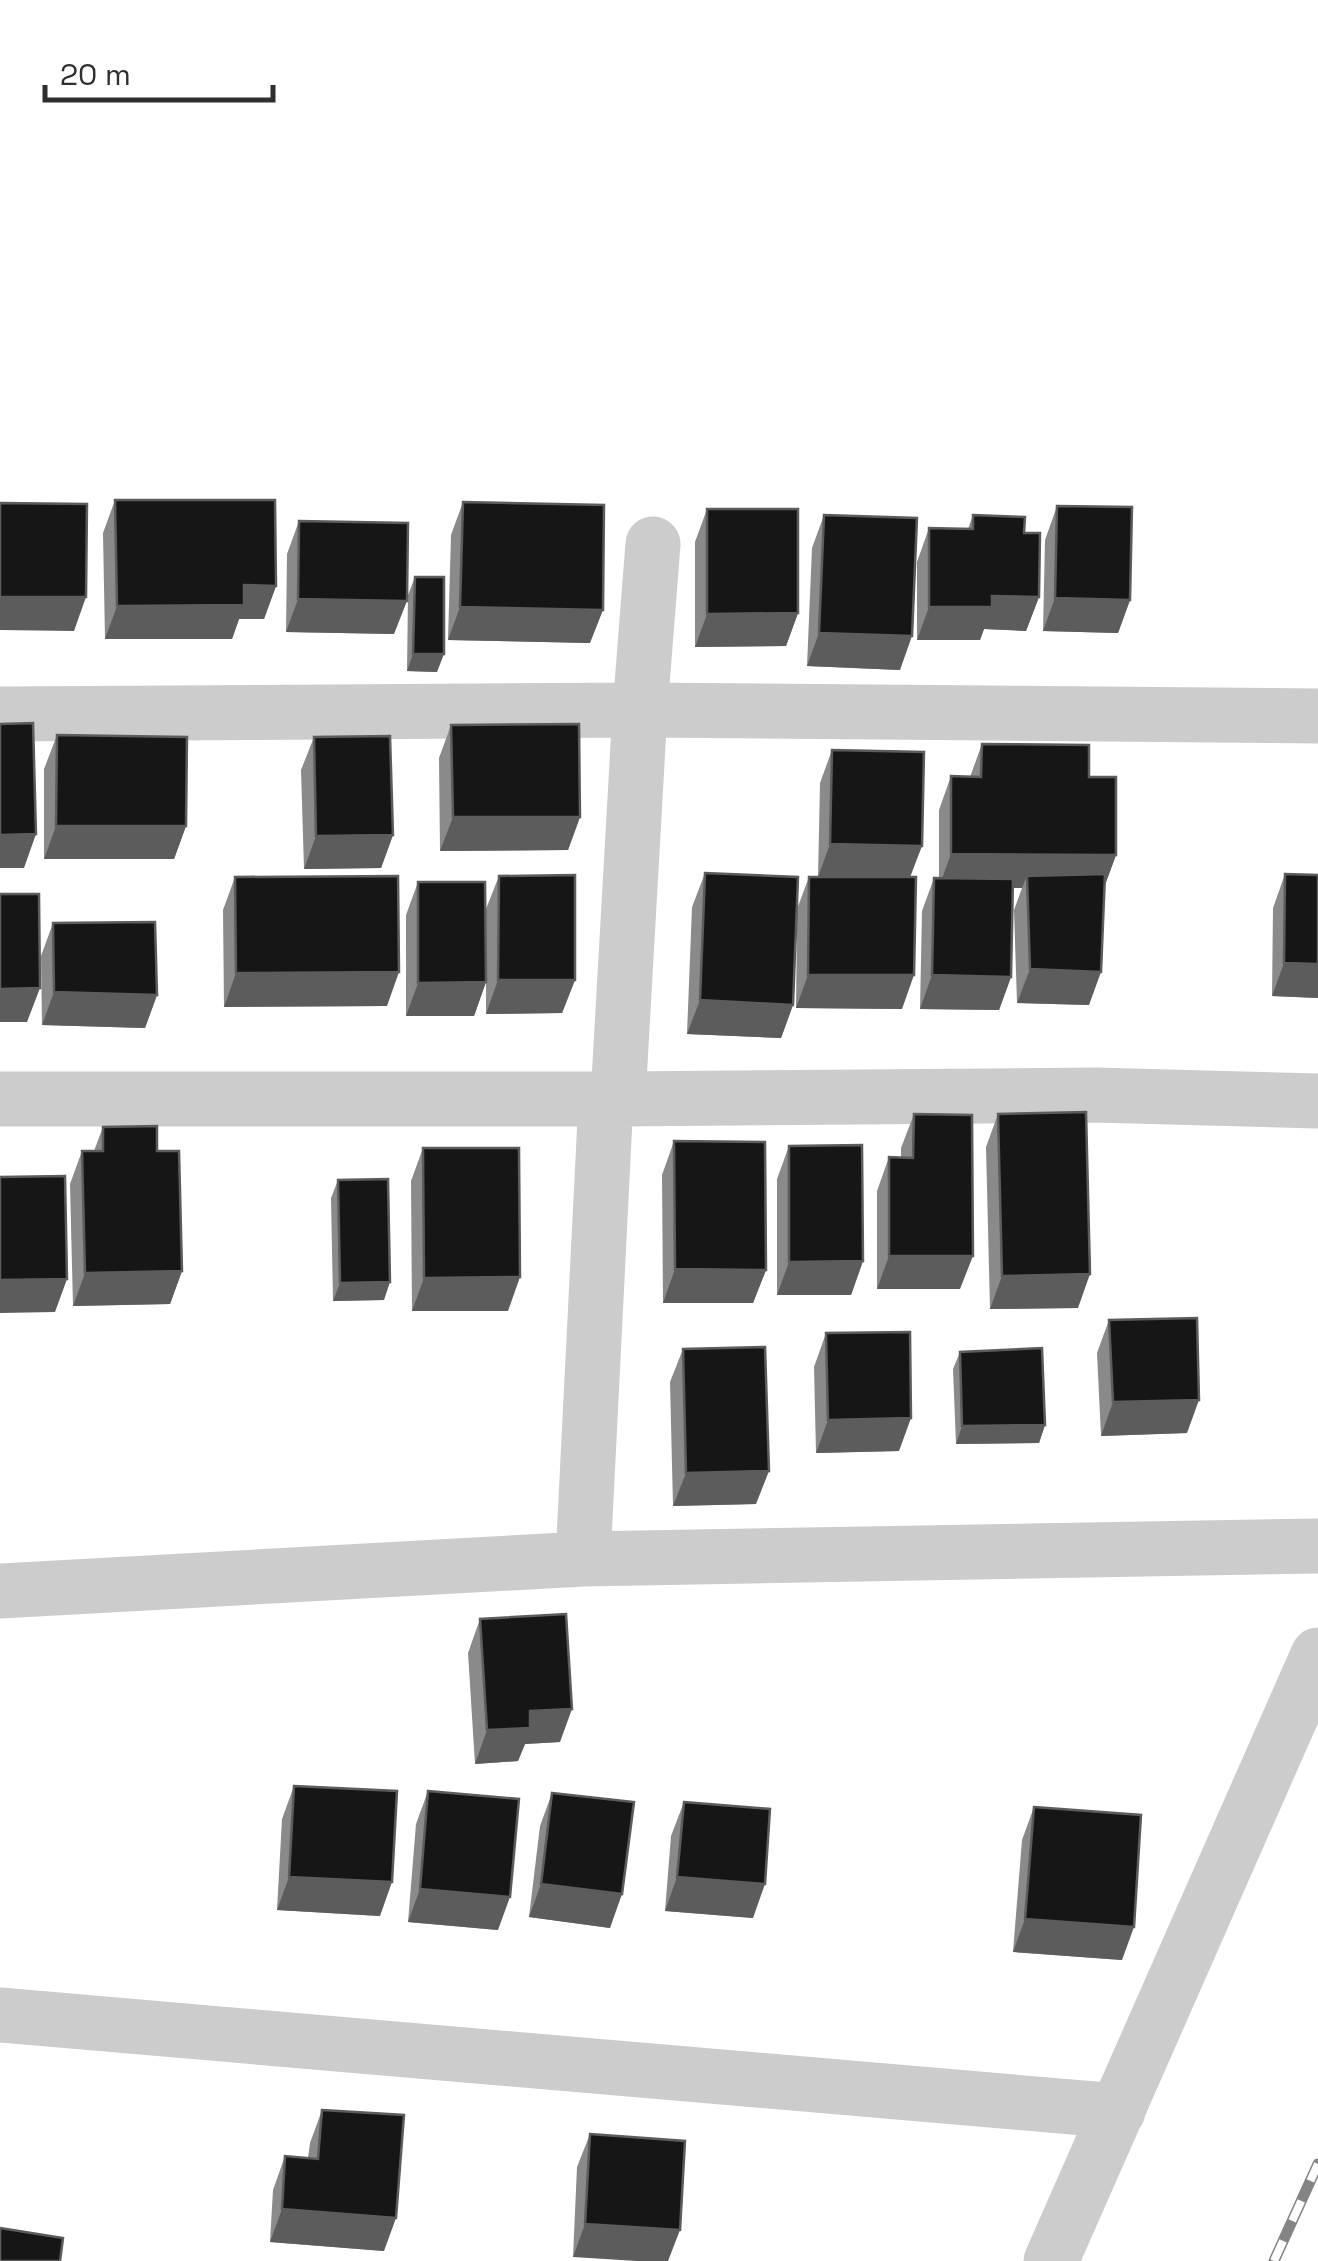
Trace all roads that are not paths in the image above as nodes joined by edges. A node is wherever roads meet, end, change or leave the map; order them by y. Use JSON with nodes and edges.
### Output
{"nodes":[{"id":1,"x":653,"y":544,"type":"dead end"},
{"id":2,"x":640,"y":710,"type":"junction"},
{"id":3,"x":0,"y":714,"type":"edge"},
{"id":4,"x":1318,"y":716,"type":"edge"},
{"id":5,"x":612,"y":1099,"type":"junction"},
{"id":6,"x":0,"y":1100,"type":"edge"},
{"id":7,"x":1318,"y":1101,"type":"edge"},
{"id":8,"x":1318,"y":1546,"type":"edge"},
{"id":9,"x":583,"y":1559,"type":"junction"},
{"id":10,"x":0,"y":1591,"type":"edge"},
{"id":11,"x":1318,"y":1656,"type":"edge"},
{"id":12,"x":0,"y":2015,"type":"edge"},
{"id":13,"x":1118,"y":2111,"type":"junction"},
{"id":14,"x":1051,"y":2261,"type":"edge"}],
"edges":[{"from":1,"to":2,"type":"street"},
{"from":2,"to":3,"type":"street"},
{"from":2,"to":4,"type":"street"},
{"from":2,"to":5,"type":"street"},
{"from":5,"to":6,"type":"street"},
{"from":5,"to":7,"type":"street"},
{"from":5,"to":9,"type":"street"},
{"from":8,"to":9,"type":"street"},
{"from":9,"to":10,"type":"street"},
{"from":11,"to":13,"type":"street"},
{"from":12,"to":13,"type":"street"},
{"from":13,"to":14,"type":"street"}]}
